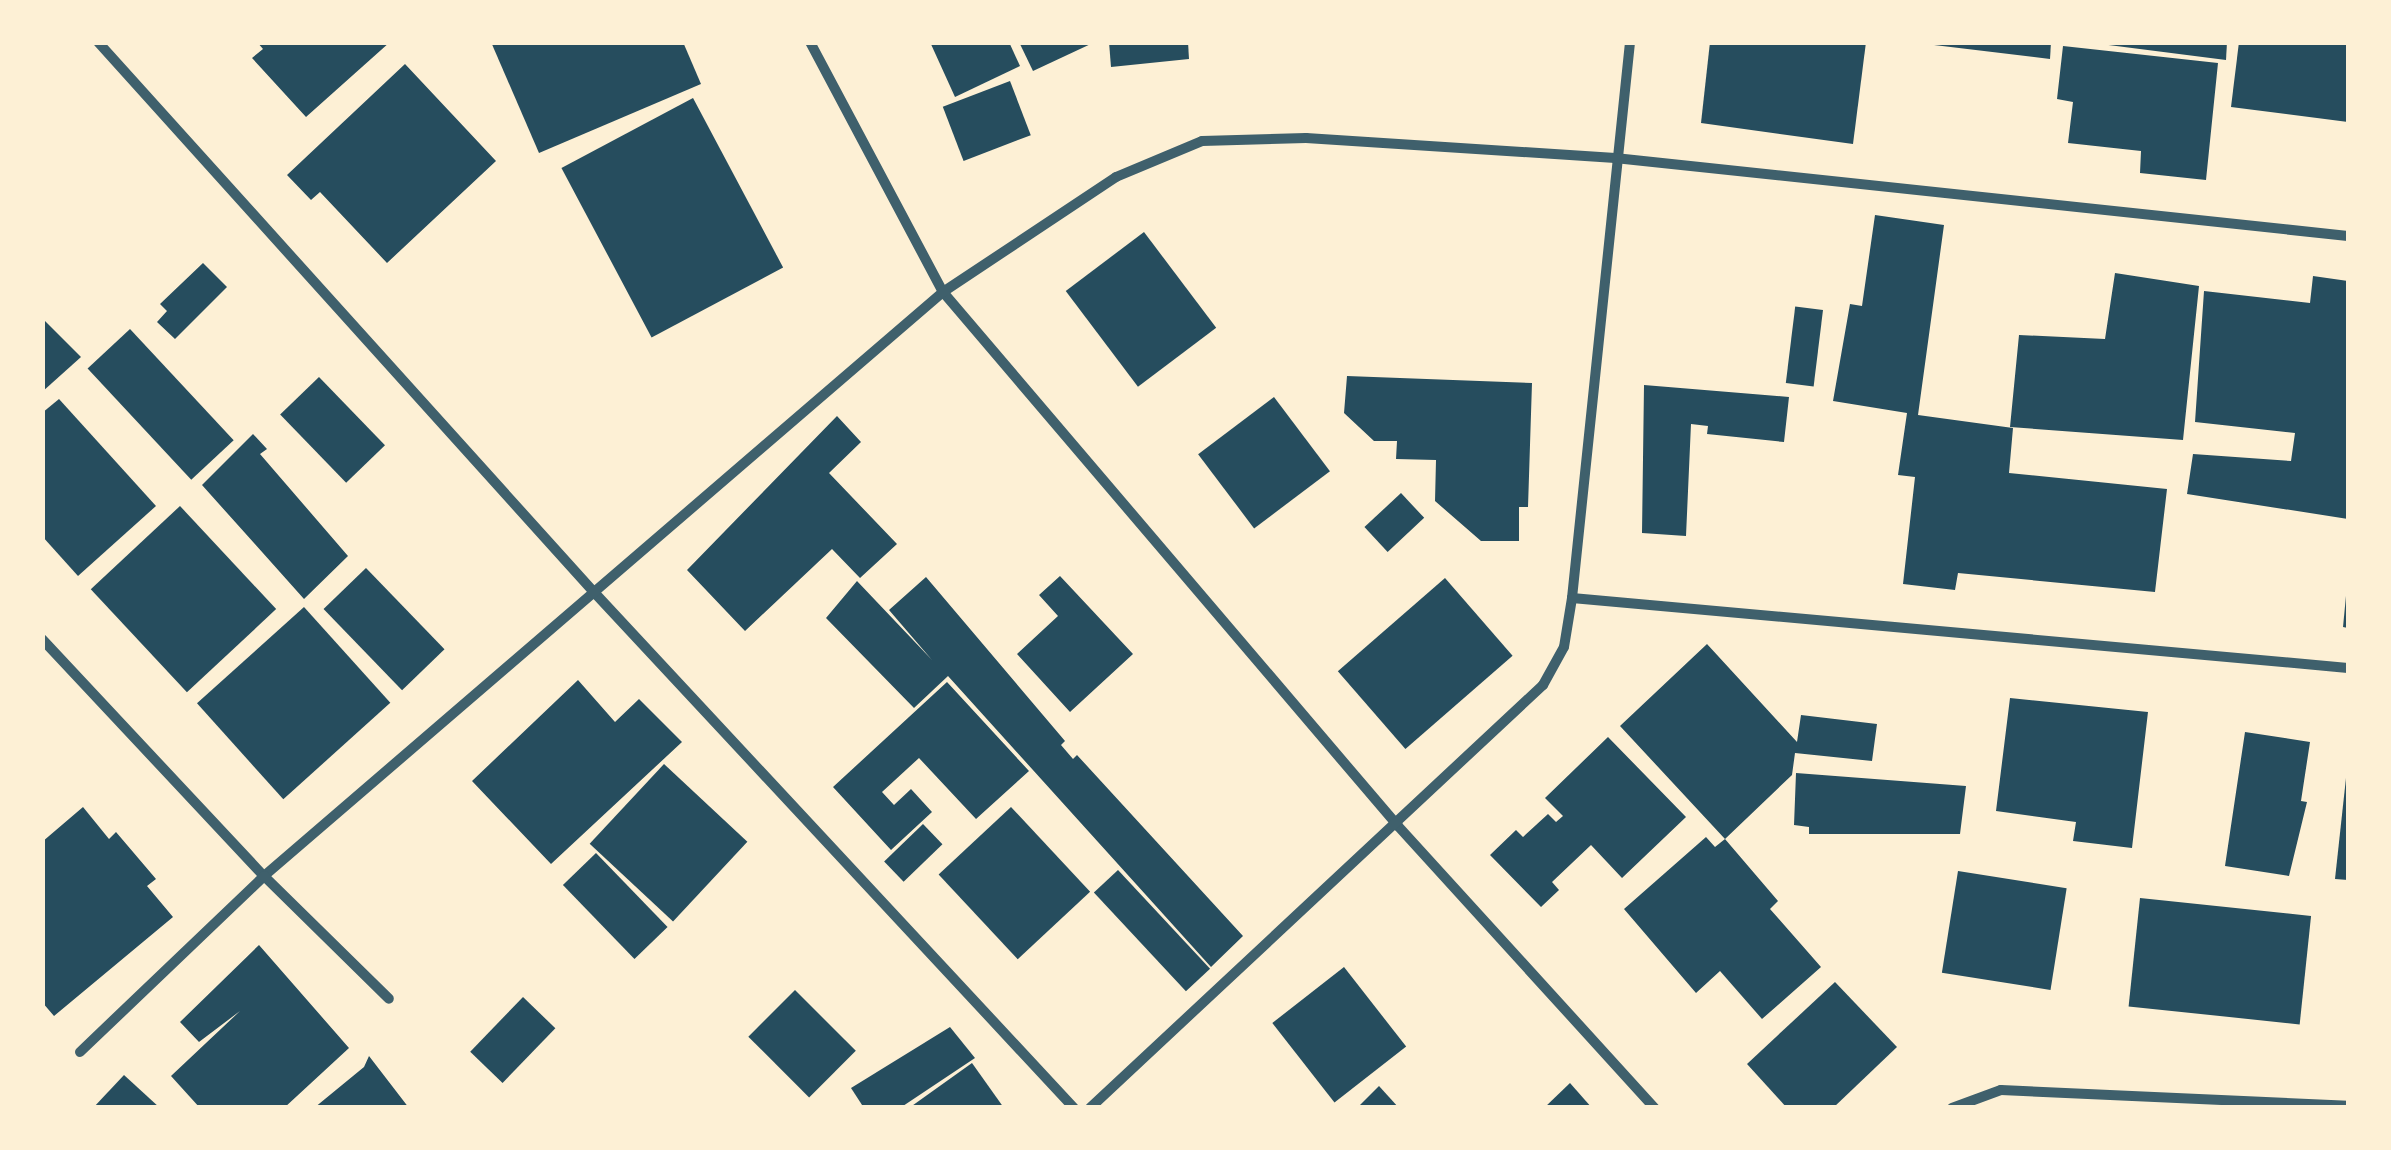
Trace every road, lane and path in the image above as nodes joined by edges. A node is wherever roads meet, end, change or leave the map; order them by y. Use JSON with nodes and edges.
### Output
{"nodes":[{"id":1,"x":98,"y":42,"type":"edge"},
{"id":2,"x":810,"y":42,"type":"edge"},
{"id":3,"x":1630,"y":42,"type":"edge"},
{"id":4,"x":1615,"y":158,"type":"junction"},
{"id":5,"x":2348,"y":236,"type":"edge"},
{"id":6,"x":942,"y":292,"type":"junction"},
{"id":7,"x":592,"y":590,"type":"junction"},
{"id":8,"x":1572,"y":598,"type":"junction"},
{"id":9,"x":42,"y":638,"type":"edge"},
{"id":10,"x":2348,"y":668,"type":"edge"},
{"id":11,"x":1398,"y":826,"type":"junction"},
{"id":12,"x":264,"y":876,"type":"junction"},
{"id":13,"x":389,"y":999,"type":"dead end"},
{"id":14,"x":80,"y":1052,"type":"dead end"},
{"id":15,"x":2348,"y":1106,"type":"edge"},
{"id":16,"x":1074,"y":1108,"type":"edge"},
{"id":17,"x":1090,"y":1108,"type":"edge"},
{"id":18,"x":1656,"y":1108,"type":"edge"},
{"id":19,"x":1952,"y":1108,"type":"edge"}],
"edges":[{"from":1,"to":7,"type":"street"},
{"from":2,"to":6,"type":"street"},
{"from":3,"to":4,"type":"street"},
{"from":4,"to":5,"type":"street"},
{"from":4,"to":6,"type":"street"},
{"from":4,"to":8,"type":"street"},
{"from":6,"to":7,"type":"street"},
{"from":6,"to":11,"type":"street"},
{"from":7,"to":12,"type":"street"},
{"from":7,"to":16,"type":"street"},
{"from":8,"to":10,"type":"street"},
{"from":8,"to":11,"type":"street"},
{"from":9,"to":12,"type":"street"},
{"from":11,"to":17,"type":"street"},
{"from":11,"to":18,"type":"street"},
{"from":12,"to":13,"type":"street"},
{"from":12,"to":14,"type":"street"},
{"from":15,"to":19,"type":"street"}]}
